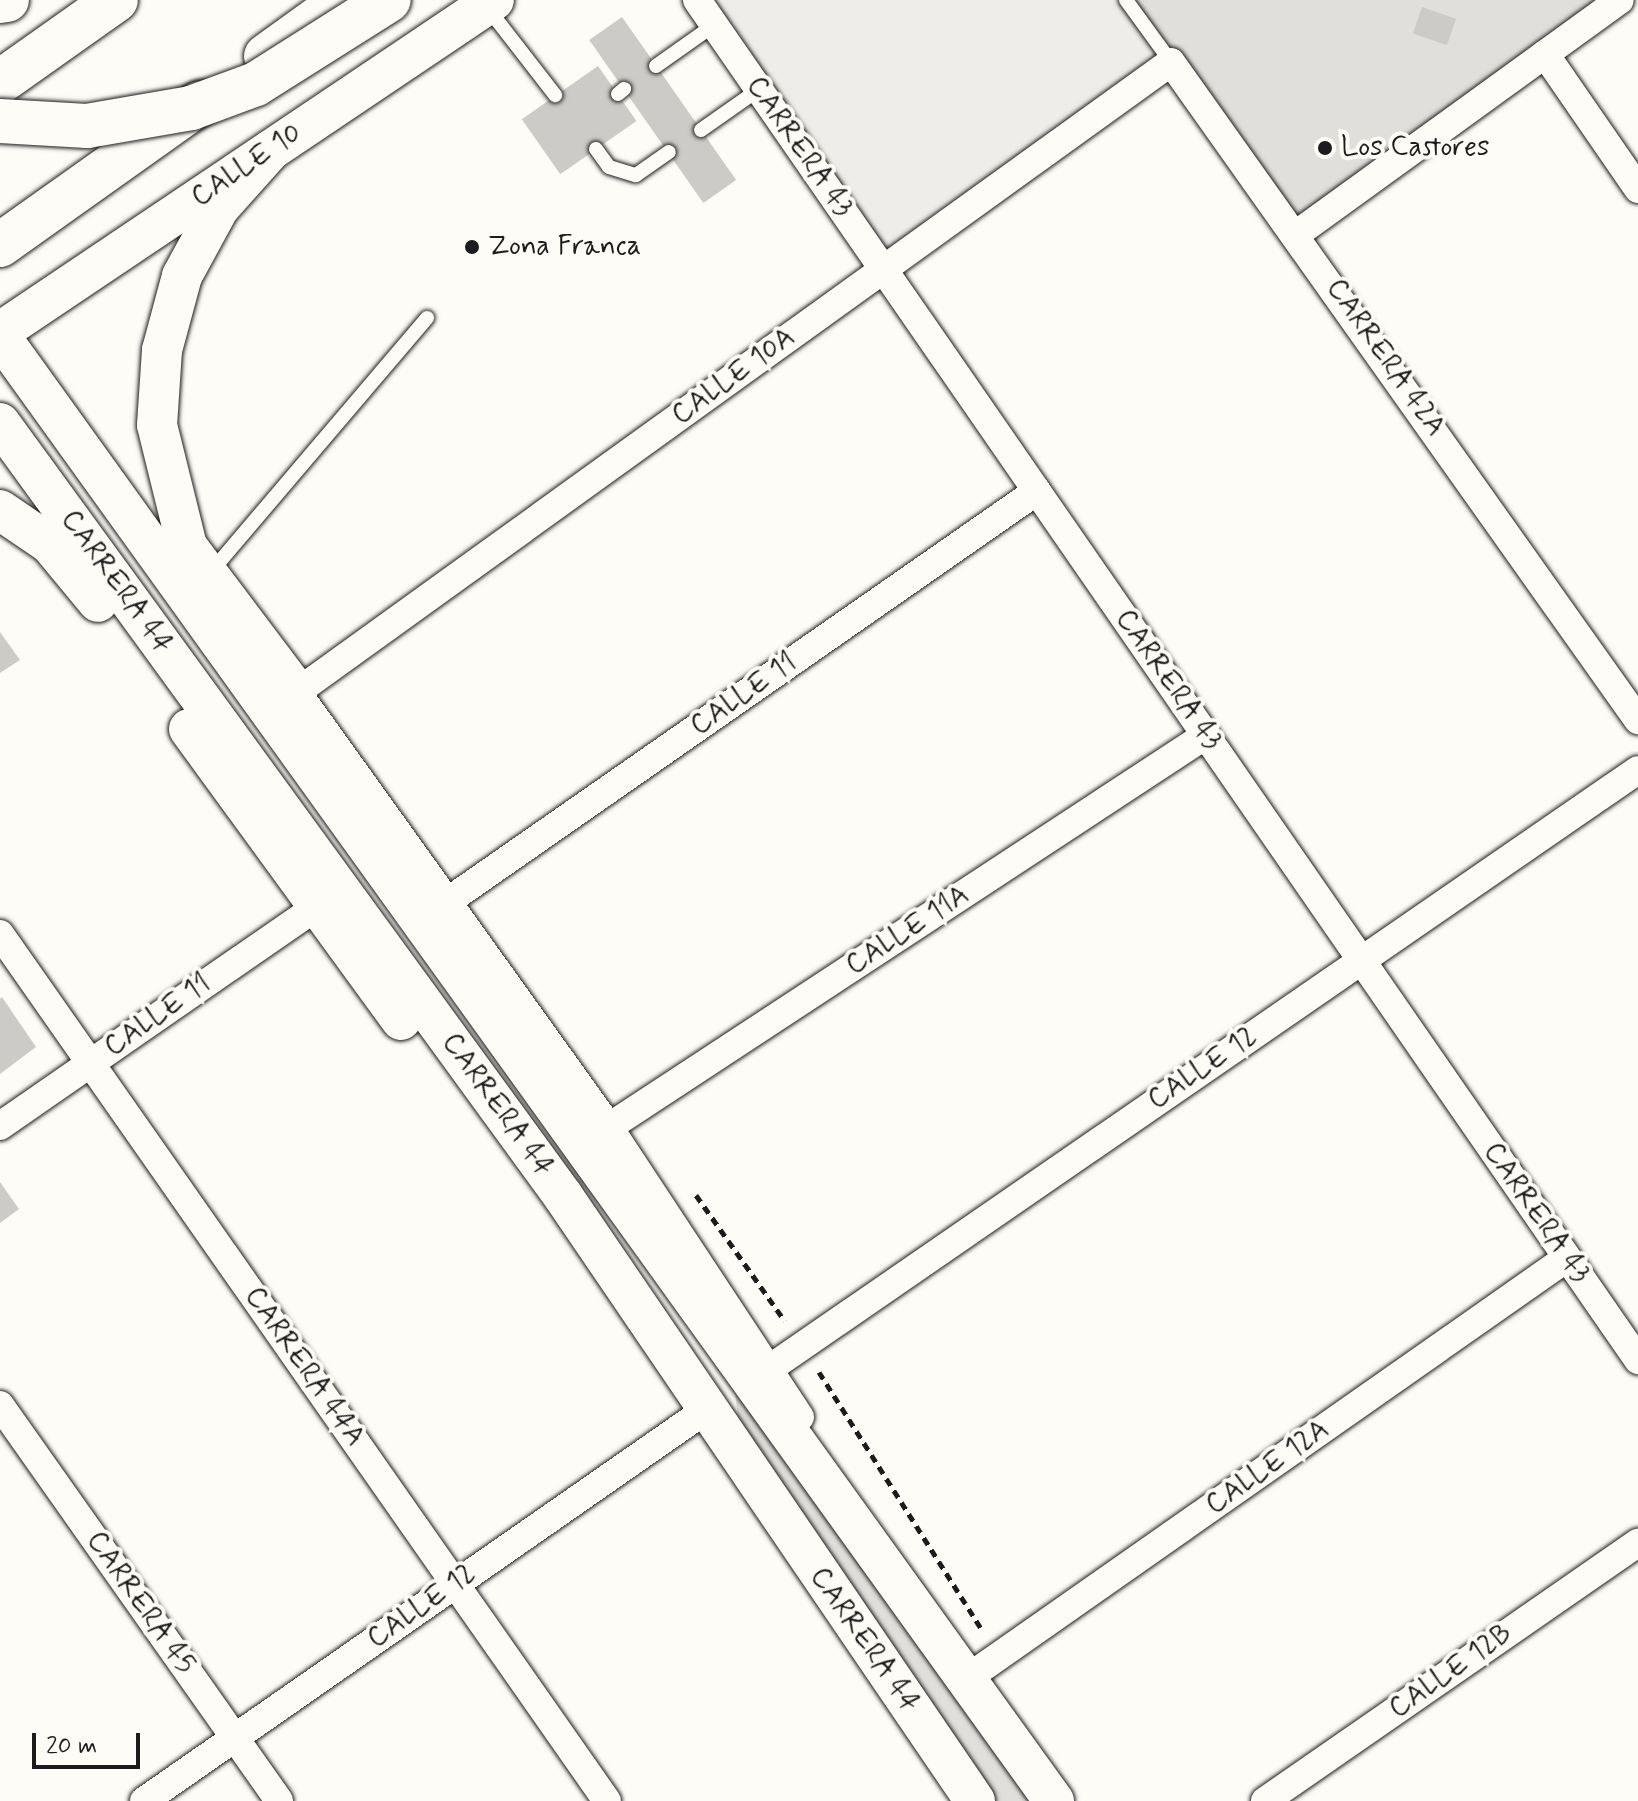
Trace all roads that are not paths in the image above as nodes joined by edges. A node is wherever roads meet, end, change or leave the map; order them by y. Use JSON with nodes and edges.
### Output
{"nodes":[{"id":1,"x":7,"y":0,"type":"edge"},
{"id":2,"x":116,"y":0,"type":"edge"},
{"id":3,"x":344,"y":0,"type":"edge"},
{"id":4,"x":389,"y":0,"type":"edge"},
{"id":5,"x":697,"y":0,"type":"edge"},
{"id":6,"x":1126,"y":0,"type":"edge"},
{"id":7,"x":1620,"y":0,"type":"edge"},
{"id":8,"x":0,"y":1,"type":"edge"},
{"id":9,"x":490,"y":3,"type":"edge"},
{"id":10,"x":714,"y":25,"type":"junction"},
{"id":11,"x":1545,"y":54,"type":"junction"},
{"id":12,"x":1171,"y":62,"type":"junction"},
{"id":13,"x":656,"y":66,"type":"dead end"},
{"id":14,"x":0,"y":82,"type":"edge"},
{"id":15,"x":758,"y":90,"type":"junction"},
{"id":16,"x":555,"y":95,"type":"dead end"},
{"id":17,"x":0,"y":121,"type":"edge"},
{"id":18,"x":701,"y":130,"type":"dead end"},
{"id":19,"x":596,"y":149,"type":"dead end"},
{"id":20,"x":271,"y":150,"type":"junction"},
{"id":21,"x":669,"y":152,"type":"dead end"},
{"id":22,"x":1638,"y":189,"type":"edge"},
{"id":23,"x":1298,"y":233,"type":"junction"},
{"id":24,"x":0,"y":245,"type":"edge"},
{"id":25,"x":884,"y":270,"type":"junction"},
{"id":26,"x":427,"y":318,"type":"dead end"},
{"id":27,"x":0,"y":334,"type":"edge"},
{"id":28,"x":0,"y":423,"type":"edge"},
{"id":29,"x":1037,"y":491,"type":"junction"},
{"id":30,"x":0,"y":510,"type":"edge"},
{"id":31,"x":210,"y":573,"type":"junction"},
{"id":32,"x":297,"y":692,"type":"junction"},
{"id":33,"x":1638,"y":720,"type":"edge"},
{"id":34,"x":1206,"y":735,"type":"junction"},
{"id":35,"x":1638,"y":770,"type":"edge"},
{"id":36,"x":451,"y":899,"type":"junction"},
{"id":37,"x":316,"y":907,"type":"junction"},
{"id":38,"x":0,"y":934,"type":"edge"},
{"id":39,"x":1361,"y":960,"type":"junction"},
{"id":40,"x":90,"y":1064,"type":"junction"},
{"id":41,"x":0,"y":1126,"type":"edge"},
{"id":42,"x":609,"y":1127,"type":"junction"},
{"id":43,"x":1567,"y":1258,"type":"junction"},
{"id":44,"x":1638,"y":1360,"type":"edge"},
{"id":45,"x":769,"y":1369,"type":"junction"},
{"id":46,"x":0,"y":1405,"type":"edge"},
{"id":47,"x":700,"y":1414,"type":"junction"},
{"id":48,"x":743,"y":1465,"type":"junction"},
{"id":49,"x":1638,"y":1543,"type":"edge"},
{"id":50,"x":457,"y":1584,"type":"junction"},
{"id":51,"x":969,"y":1677,"type":"junction"},
{"id":52,"x":235,"y":1738,"type":"junction"},
{"id":53,"x":144,"y":1801,"type":"edge"},
{"id":54,"x":279,"y":1801,"type":"edge"},
{"id":55,"x":607,"y":1801,"type":"edge"},
{"id":56,"x":975,"y":1801,"type":"edge"},
{"id":57,"x":1054,"y":1801,"type":"edge"},
{"id":58,"x":1265,"y":1801,"type":"edge"}],
"edges":[{"from":1,"to":8,"type":"main road"},
{"from":2,"to":14,"type":"main road"},
{"from":3,"to":24,"type":"main road"},
{"from":4,"to":17,"type":"main road","bridge":true},
{"from":5,"to":10,"type":"street","name":"CARRERA 43"},
{"from":6,"to":12,"type":"lane","name":"CARRERA 42A"},
{"from":7,"to":11,"type":"street"},
{"from":9,"to":16,"type":"lane"},
{"from":9,"to":20,"type":"main road","name":"CALLE 10"},
{"from":10,"to":13,"type":"lane"},
{"from":10,"to":15,"type":"street","name":"CARRERA 43"},
{"from":11,"to":22,"type":"street"},
{"from":11,"to":23,"type":"street"},
{"from":12,"to":23,"type":"street","name":"CARRERA 42A"},
{"from":12,"to":25,"type":"street","name":"CALLE 10A"},
{"from":15,"to":18,"type":"lane"},
{"from":15,"to":25,"type":"street","name":"CARRERA 43"},
{"from":19,"to":21,"type":"lane"},
{"from":20,"to":27,"type":"main road","name":"CALLE 10"},
{"from":20,"to":31,"type":"main road"},
{"from":23,"to":33,"type":"street","name":"CARRERA 42A"},
{"from":25,"to":29,"type":"street","name":"CARRERA 43"},
{"from":25,"to":32,"type":"street","name":"CALLE 10A"},
{"from":26,"to":31,"type":"lane"},
{"from":27,"to":51,"type":"main road","name":"CARRERA 44"},
{"from":28,"to":48,"type":"main road","name":"CARRERA 44"},
{"from":29,"to":34,"type":"street","name":"CARRERA 43"},
{"from":29,"to":36,"type":"street","name":"CALLE 11"},
{"from":30,"to":37,"type":"main road"},
{"from":31,"to":32,"type":"main road"},
{"from":32,"to":36,"type":"street","name":"CARRERA 44"},
{"from":34,"to":39,"type":"street","name":"CARRERA 43"},
{"from":34,"to":42,"type":"street","name":"CALLE 11A"},
{"from":35,"to":39,"type":"street","name":"CALLE 12"},
{"from":36,"to":42,"type":"street","name":"CARRERA 44"},
{"from":37,"to":40,"type":"street","name":"CALLE 11"},
{"from":37,"to":47,"type":"main road"},
{"from":38,"to":40,"type":"street","name":"CARRERA 44A"},
{"from":39,"to":43,"type":"street","name":"CARRERA 43"},
{"from":39,"to":45,"type":"street","name":"CALLE 12"},
{"from":40,"to":41,"type":"street","name":"CALLE 11"},
{"from":40,"to":50,"type":"street","name":"CARRERA 44A"},
{"from":42,"to":45,"type":"street","name":"CARRERA 44"},
{"from":43,"to":44,"type":"street","name":"CARRERA 43"},
{"from":43,"to":51,"type":"street","name":"CALLE 12A"},
{"from":45,"to":51,"type":"street","name":"CARRERA 44"},
{"from":46,"to":52,"type":"street","name":"CARRERA 45"},
{"from":47,"to":48,"type":"main road"},
{"from":47,"to":50,"type":"street","name":"CALLE 12"},
{"from":48,"to":56,"type":"main road","name":"CARRERA 44"},
{"from":49,"to":58,"type":"street","name":"CALLE 12B"},
{"from":50,"to":52,"type":"street","name":"CALLE 12"},
{"from":50,"to":55,"type":"street","name":"CARRERA 44A"},
{"from":51,"to":57,"type":"main road","name":"CARRERA 44"},
{"from":52,"to":53,"type":"street","name":"CALLE 12"},
{"from":52,"to":54,"type":"street","name":"CARRERA 45"}]}
